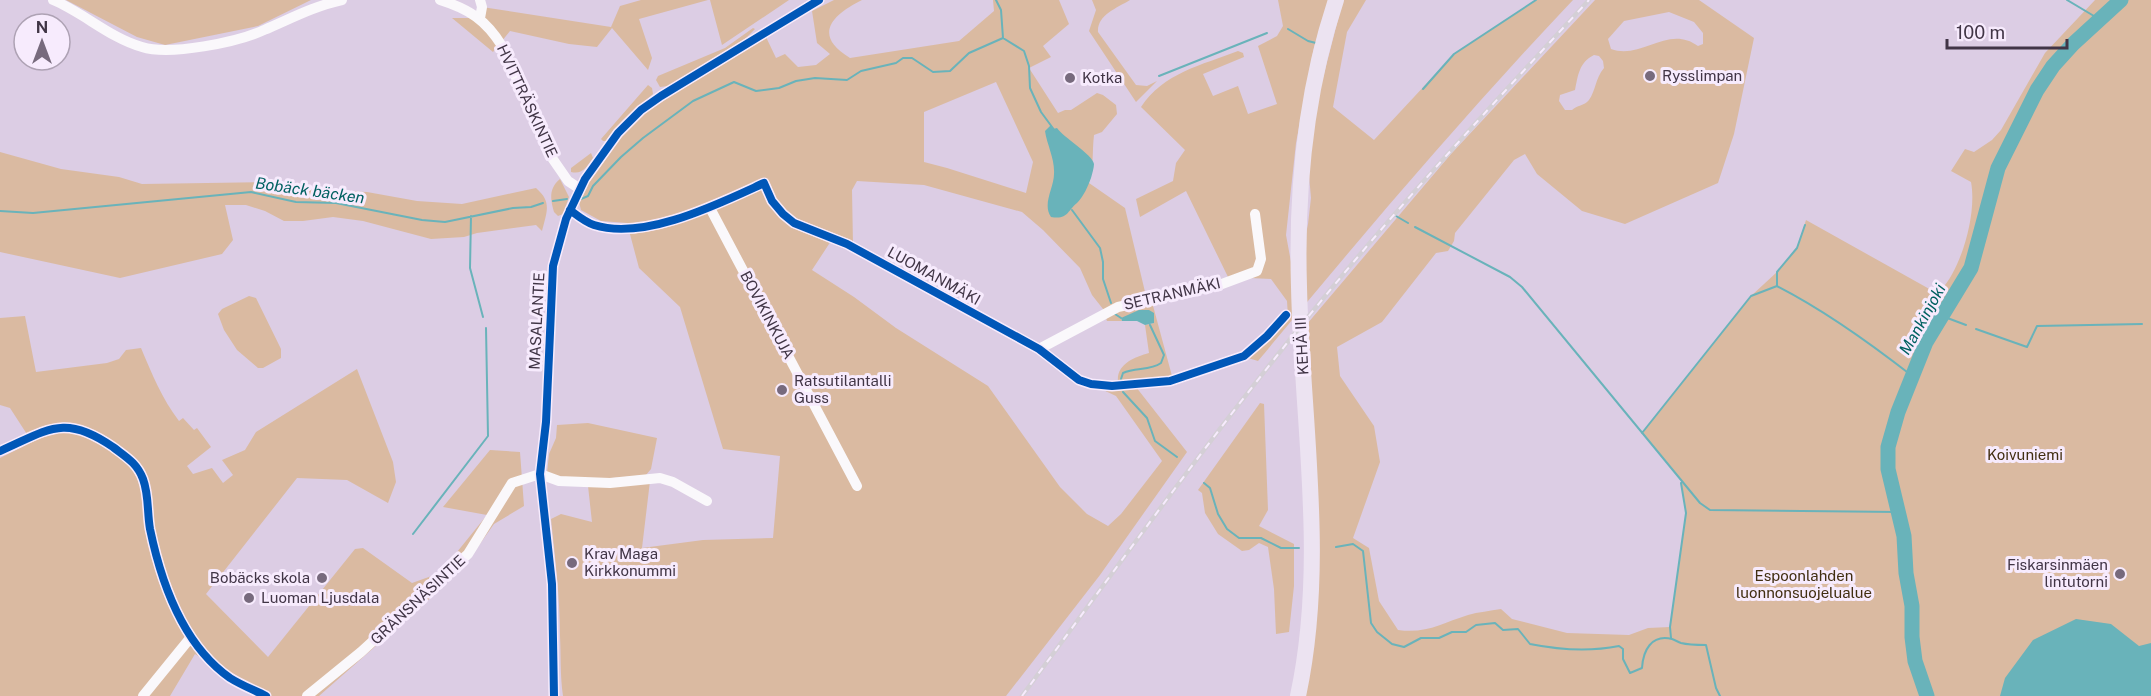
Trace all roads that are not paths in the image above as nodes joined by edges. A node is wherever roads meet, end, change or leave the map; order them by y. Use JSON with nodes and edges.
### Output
{"nodes":[{"id":1,"x":53,"y":0,"type":"edge"},
{"id":2,"x":342,"y":0,"type":"edge"},
{"id":3,"x":440,"y":0,"type":"edge"},
{"id":4,"x":480,"y":0,"type":"edge"},
{"id":5,"x":819,"y":0,"type":"edge"},
{"id":6,"x":1336,"y":0,"type":"edge"},
{"id":7,"x":480,"y":18,"type":"junction"},
{"id":8,"x":580,"y":189,"type":"junction"},
{"id":9,"x":710,"y":208,"type":"junction"},
{"id":10,"x":570,"y":210,"type":"junction"},
{"id":11,"x":1256,"y":214,"type":"dead end"},
{"id":12,"x":1286,"y":315,"type":"dead end"},
{"id":13,"x":1039,"y":349,"type":"junction"},
{"id":14,"x":0,"y":451,"type":"edge"},
{"id":15,"x":540,"y":474,"type":"junction"},
{"id":16,"x":857,"y":486,"type":"dead end"},
{"id":17,"x":707,"y":501,"type":"dead end"},
{"id":18,"x":191,"y":637,"type":"junction"},
{"id":19,"x":142,"y":696,"type":"edge"},
{"id":20,"x":266,"y":696,"type":"edge"},
{"id":21,"x":308,"y":696,"type":"edge"},
{"id":22,"x":554,"y":696,"type":"edge"},
{"id":23,"x":1298,"y":696,"type":"edge"}],
"edges":[{"from":1,"to":2,"type":"street"},
{"from":3,"to":7,"type":"street","name":"HVITTRÄSKINTIE"},
{"from":4,"to":7,"type":"street"},
{"from":5,"to":8,"type":"street","name":"MASALANTIE"},
{"from":6,"to":23,"type":"highway","name":"KEHÄ III"},
{"from":7,"to":8,"type":"street","name":"HVITTRÄSKINTIE"},
{"from":8,"to":10,"type":"street","name":"MASALANTIE"},
{"from":9,"to":10,"type":"street","name":"LUOMANMÄKI"},
{"from":9,"to":13,"type":"street","name":"LUOMANMÄKI"},
{"from":9,"to":16,"type":"street","name":"BOVIKINKUJA"},
{"from":10,"to":15,"type":"street","name":"MASALANTIE"},
{"from":11,"to":13,"type":"street","name":"SETRANMÄKI"},
{"from":12,"to":13,"type":"street","name":"LUOMANMÄKI"},
{"from":14,"to":18,"type":"street"},
{"from":15,"to":17,"type":"street"},
{"from":15,"to":21,"type":"street","name":"GRÄNSNÄSINTIE"},
{"from":15,"to":22,"type":"street","name":"MASALANTIE"},
{"from":18,"to":19,"type":"street"},
{"from":18,"to":20,"type":"street"}]}
